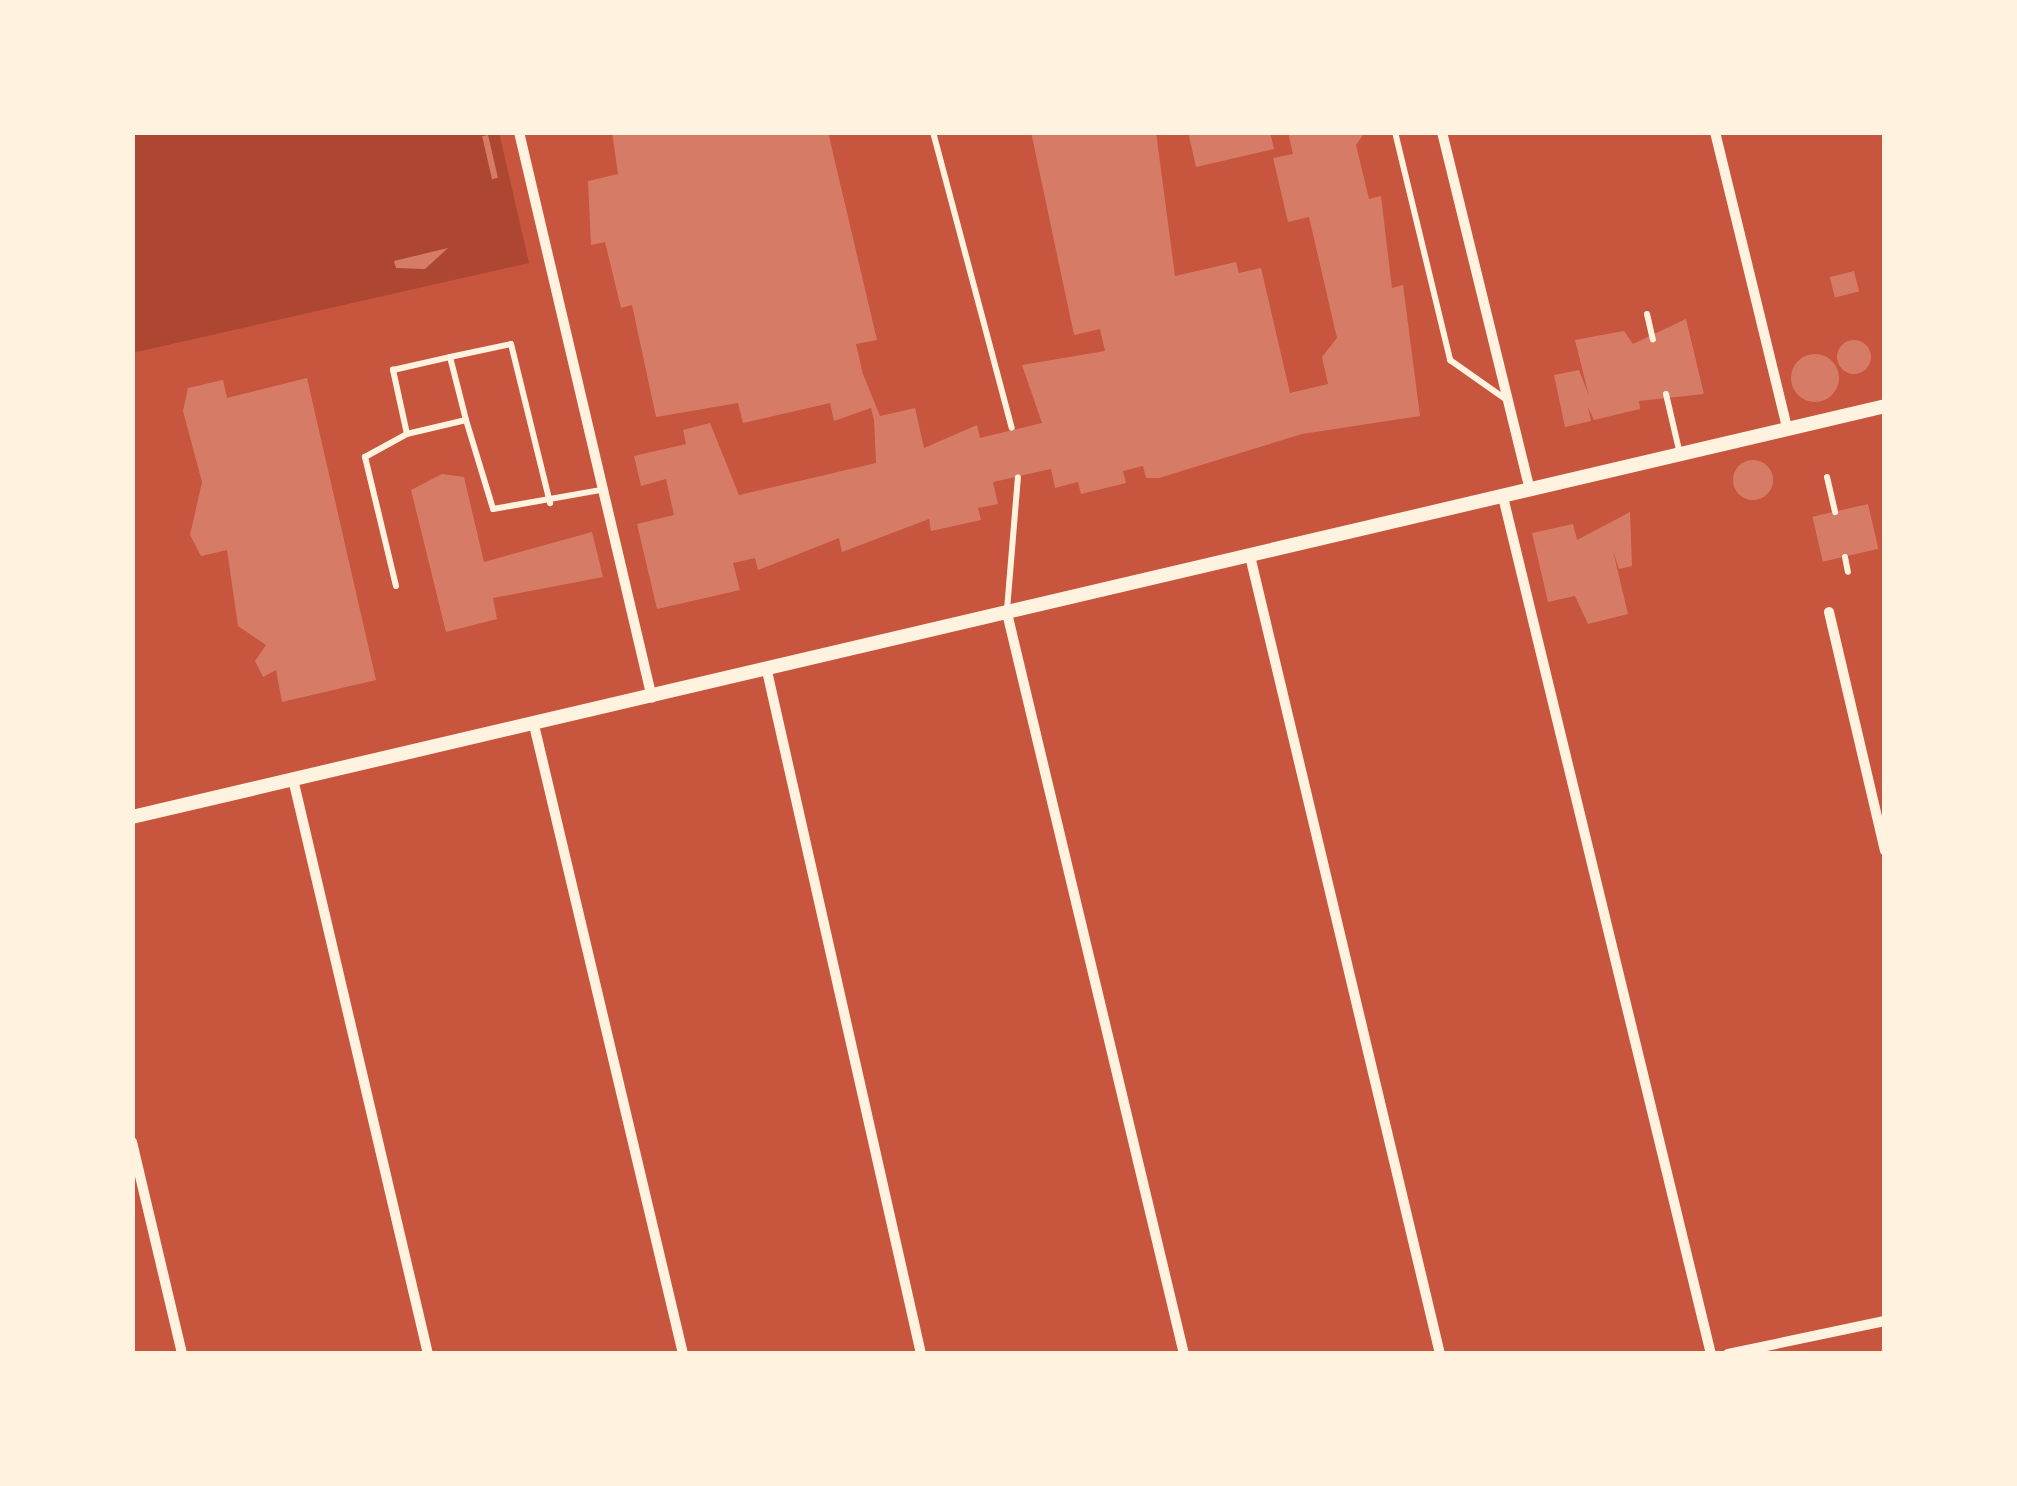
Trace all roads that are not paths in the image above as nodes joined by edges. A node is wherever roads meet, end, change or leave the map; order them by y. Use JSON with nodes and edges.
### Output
{"nodes":[{"id":1,"x":519,"y":132,"type":"edge"},
{"id":2,"x":933,"y":132,"type":"edge"},
{"id":3,"x":1394,"y":132,"type":"edge"},
{"id":4,"x":1442,"y":132,"type":"edge"},
{"id":5,"x":1714,"y":132,"type":"edge"},
{"id":6,"x":1647,"y":314,"type":"dead end"},
{"id":7,"x":1653,"y":339,"type":"dead end"},
{"id":8,"x":450,"y":357,"type":"junction"},
{"id":9,"x":1666,"y":394,"type":"dead end"},
{"id":10,"x":1507,"y":400,"type":"junction"},
{"id":11,"x":1885,"y":406,"type":"edge"},
{"id":12,"x":466,"y":420,"type":"junction"},
{"id":13,"x":1012,"y":428,"type":"dead end"},
{"id":14,"x":1787,"y":428,"type":"junction"},
{"id":15,"x":407,"y":434,"type":"junction"},
{"id":16,"x":1679,"y":454,"type":"junction"},
{"id":17,"x":1018,"y":477,"type":"dead end"},
{"id":18,"x":1827,"y":477,"type":"dead end"},
{"id":19,"x":602,"y":490,"type":"junction"},
{"id":20,"x":1530,"y":490,"type":"junction"},
{"id":21,"x":1503,"y":497,"type":"junction"},
{"id":22,"x":550,"y":503,"type":"junction"},
{"id":23,"x":1835,"y":512,"type":"dead end"},
{"id":24,"x":1250,"y":556,"type":"junction"},
{"id":25,"x":1845,"y":557,"type":"dead end"},
{"id":26,"x":1848,"y":572,"type":"dead end"},
{"id":27,"x":396,"y":586,"type":"dead end"},
{"id":28,"x":1829,"y":612,"type":"dead end"},
{"id":29,"x":1007,"y":614,"type":"junction"},
{"id":30,"x":767,"y":671,"type":"junction"},
{"id":31,"x":652,"y":698,"type":"junction"},
{"id":32,"x":534,"y":725,"type":"junction"},
{"id":33,"x":293,"y":779,"type":"junction"},
{"id":34,"x":132,"y":818,"type":"edge"},
{"id":35,"x":1885,"y":851,"type":"edge"},
{"id":36,"x":132,"y":1142,"type":"edge"},
{"id":37,"x":1885,"y":1322,"type":"edge"},
{"id":38,"x":182,"y":1354,"type":"edge"},
{"id":39,"x":428,"y":1354,"type":"edge"},
{"id":40,"x":683,"y":1354,"type":"edge"},
{"id":41,"x":921,"y":1354,"type":"edge"},
{"id":42,"x":1184,"y":1354,"type":"edge"},
{"id":43,"x":1441,"y":1354,"type":"edge"},
{"id":44,"x":1711,"y":1354,"type":"edge"},
{"id":45,"x":1728,"y":1354,"type":"edge"}],
"edges":[{"from":1,"to":19,"type":"street"},
{"from":2,"to":13,"type":"lane"},
{"from":3,"to":10,"type":"lane"},
{"from":4,"to":10,"type":"street"},
{"from":5,"to":14,"type":"street"},
{"from":6,"to":7,"type":"lane"},
{"from":8,"to":12,"type":"lane"},
{"from":8,"to":15,"type":"lane"},
{"from":8,"to":22,"type":"lane"},
{"from":9,"to":16,"type":"lane"},
{"from":10,"to":20,"type":"street"},
{"from":11,"to":14,"type":"street"},
{"from":12,"to":15,"type":"lane"},
{"from":12,"to":22,"type":"lane"},
{"from":14,"to":16,"type":"street"},
{"from":15,"to":27,"type":"lane"},
{"from":16,"to":20,"type":"street"},
{"from":17,"to":29,"type":"lane"},
{"from":18,"to":23,"type":"lane"},
{"from":19,"to":22,"type":"lane"},
{"from":19,"to":31,"type":"street"},
{"from":20,"to":21,"type":"street"},
{"from":21,"to":24,"type":"street"},
{"from":21,"to":44,"type":"street"},
{"from":24,"to":29,"type":"street"},
{"from":24,"to":43,"type":"street"},
{"from":25,"to":26,"type":"lane"},
{"from":28,"to":35,"type":"street"},
{"from":29,"to":30,"type":"street"},
{"from":29,"to":42,"type":"street"},
{"from":30,"to":31,"type":"street"},
{"from":30,"to":41,"type":"street"},
{"from":31,"to":32,"type":"street"},
{"from":32,"to":33,"type":"street"},
{"from":32,"to":40,"type":"street"},
{"from":33,"to":34,"type":"street"},
{"from":33,"to":39,"type":"street"},
{"from":36,"to":38,"type":"street"},
{"from":37,"to":45,"type":"street"}]}
